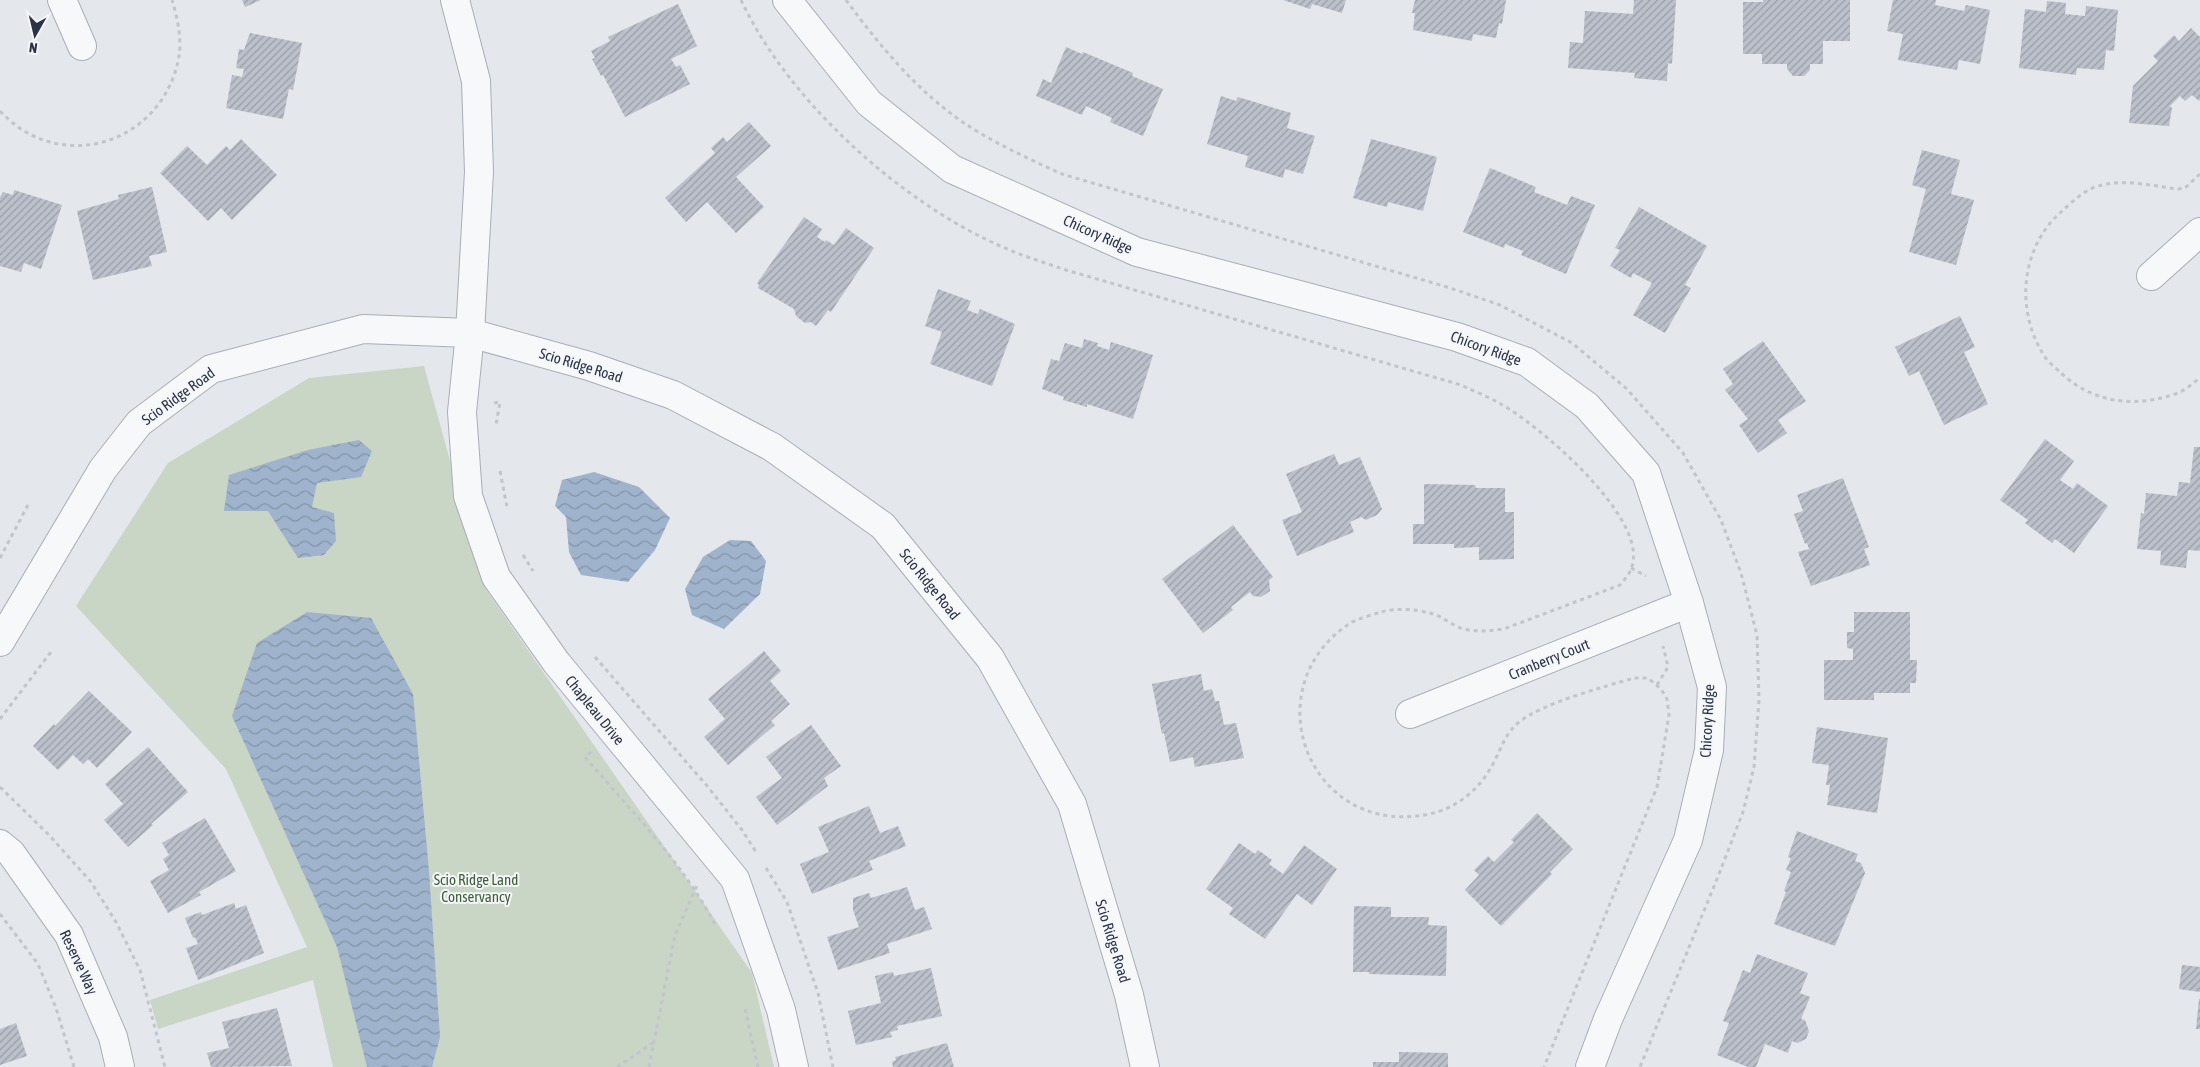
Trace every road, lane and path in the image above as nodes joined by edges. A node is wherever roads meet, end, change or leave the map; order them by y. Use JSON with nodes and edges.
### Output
{"nodes":[{"id":1,"x":62,"y":0,"type":"edge"},
{"id":2,"x":172,"y":0,"type":"edge"},
{"id":3,"x":455,"y":0,"type":"edge"},
{"id":4,"x":741,"y":0,"type":"edge"},
{"id":5,"x":787,"y":0,"type":"edge"},
{"id":6,"x":846,"y":0,"type":"edge"},
{"id":7,"x":82,"y":46,"type":"dead end"},
{"id":8,"x":0,"y":111,"type":"edge"},
{"id":9,"x":2200,"y":174,"type":"edge"},
{"id":10,"x":2200,"y":232,"type":"edge"},
{"id":11,"x":2151,"y":276,"type":"dead end"},
{"id":12,"x":470,"y":333,"type":"junction"},
{"id":13,"x":2200,"y":378,"type":"edge"},
{"id":14,"x":463,"y":404,"type":"junction"},
{"id":15,"x":496,"y":428,"type":"dead end"},
{"id":16,"x":499,"y":463,"type":"dead end"},
{"id":17,"x":29,"y":502,"type":"dead end"},
{"id":18,"x":508,"y":512,"type":"dead end"},
{"id":19,"x":520,"y":547,"type":"dead end"},
{"id":20,"x":0,"y":558,"type":"edge"},
{"id":21,"x":533,"y":572,"type":"dead end"},
{"id":22,"x":1689,"y":603,"type":"junction"},
{"id":23,"x":0,"y":642,"type":"edge"},
{"id":24,"x":51,"y":652,"type":"dead end"},
{"id":25,"x":594,"y":655,"type":"dead end"},
{"id":26,"x":641,"y":710,"type":"junction"},
{"id":27,"x":1410,"y":714,"type":"dead end"},
{"id":28,"x":0,"y":719,"type":"edge"},
{"id":29,"x":614,"y":733,"type":"junction"},
{"id":30,"x":0,"y":787,"type":"edge"},
{"id":31,"x":0,"y":844,"type":"edge"},
{"id":32,"x":711,"y":852,"type":"junction"},
{"id":33,"x":761,"y":860,"type":"dead end"},
{"id":34,"x":765,"y":867,"type":"dead end"},
{"id":35,"x":695,"y":890,"type":"junction"},
{"id":36,"x":0,"y":914,"type":"edge"},
{"id":37,"x":718,"y":930,"type":"dead end"},
{"id":38,"x":744,"y":1001,"type":"dead end"},
{"id":39,"x":653,"y":1043,"type":"junction"},
{"id":40,"x":74,"y":1067,"type":"edge"},
{"id":41,"x":120,"y":1067,"type":"edge"},
{"id":42,"x":165,"y":1067,"type":"edge"},
{"id":43,"x":617,"y":1067,"type":"edge"},
{"id":44,"x":649,"y":1067,"type":"edge"},
{"id":45,"x":758,"y":1067,"type":"edge"},
{"id":46,"x":794,"y":1067,"type":"edge"},
{"id":47,"x":833,"y":1067,"type":"edge"},
{"id":48,"x":1145,"y":1067,"type":"edge"},
{"id":49,"x":1544,"y":1067,"type":"edge"},
{"id":50,"x":1590,"y":1067,"type":"edge"},
{"id":51,"x":1640,"y":1067,"type":"edge"}],
"edges":[{"from":1,"to":7,"type":"street"},
{"from":2,"to":8,"type":"path"},
{"from":3,"to":12,"type":"street"},
{"from":4,"to":49,"type":"path"},
{"from":5,"to":22,"type":"street","name":"Chicory Ridge"},
{"from":6,"to":51,"type":"path"},
{"from":9,"to":13,"type":"path"},
{"from":10,"to":11,"type":"street"},
{"from":12,"to":14,"type":"street","name":"Chapleau Drive"},
{"from":12,"to":23,"type":"street","name":"Scio Ridge Road"},
{"from":12,"to":48,"type":"street","name":"Scio Ridge Road"},
{"from":14,"to":15,"type":"path"},
{"from":14,"to":29,"type":"street","name":"Chapleau Drive"},
{"from":16,"to":18,"type":"path"},
{"from":17,"to":20,"type":"path"},
{"from":19,"to":21,"type":"path"},
{"from":22,"to":27,"type":"street","name":"Cranberry Court"},
{"from":22,"to":50,"type":"street","name":"Chicory Ridge"},
{"from":24,"to":28,"type":"path"},
{"from":25,"to":26,"type":"path"},
{"from":26,"to":29,"type":"path"},
{"from":26,"to":33,"type":"path"},
{"from":29,"to":32,"type":"street","name":"Chapleau Drive"},
{"from":29,"to":35,"type":"path"},
{"from":30,"to":42,"type":"path"},
{"from":31,"to":41,"type":"street","name":"Reserve Way"},
{"from":32,"to":35,"type":"path"},
{"from":32,"to":46,"type":"street","name":"Chapleau Drive"},
{"from":34,"to":47,"type":"path"},
{"from":35,"to":37,"type":"path"},
{"from":35,"to":39,"type":"path"},
{"from":36,"to":40,"type":"path"},
{"from":38,"to":45,"type":"path"},
{"from":39,"to":43,"type":"path"},
{"from":39,"to":44,"type":"path"}]}
